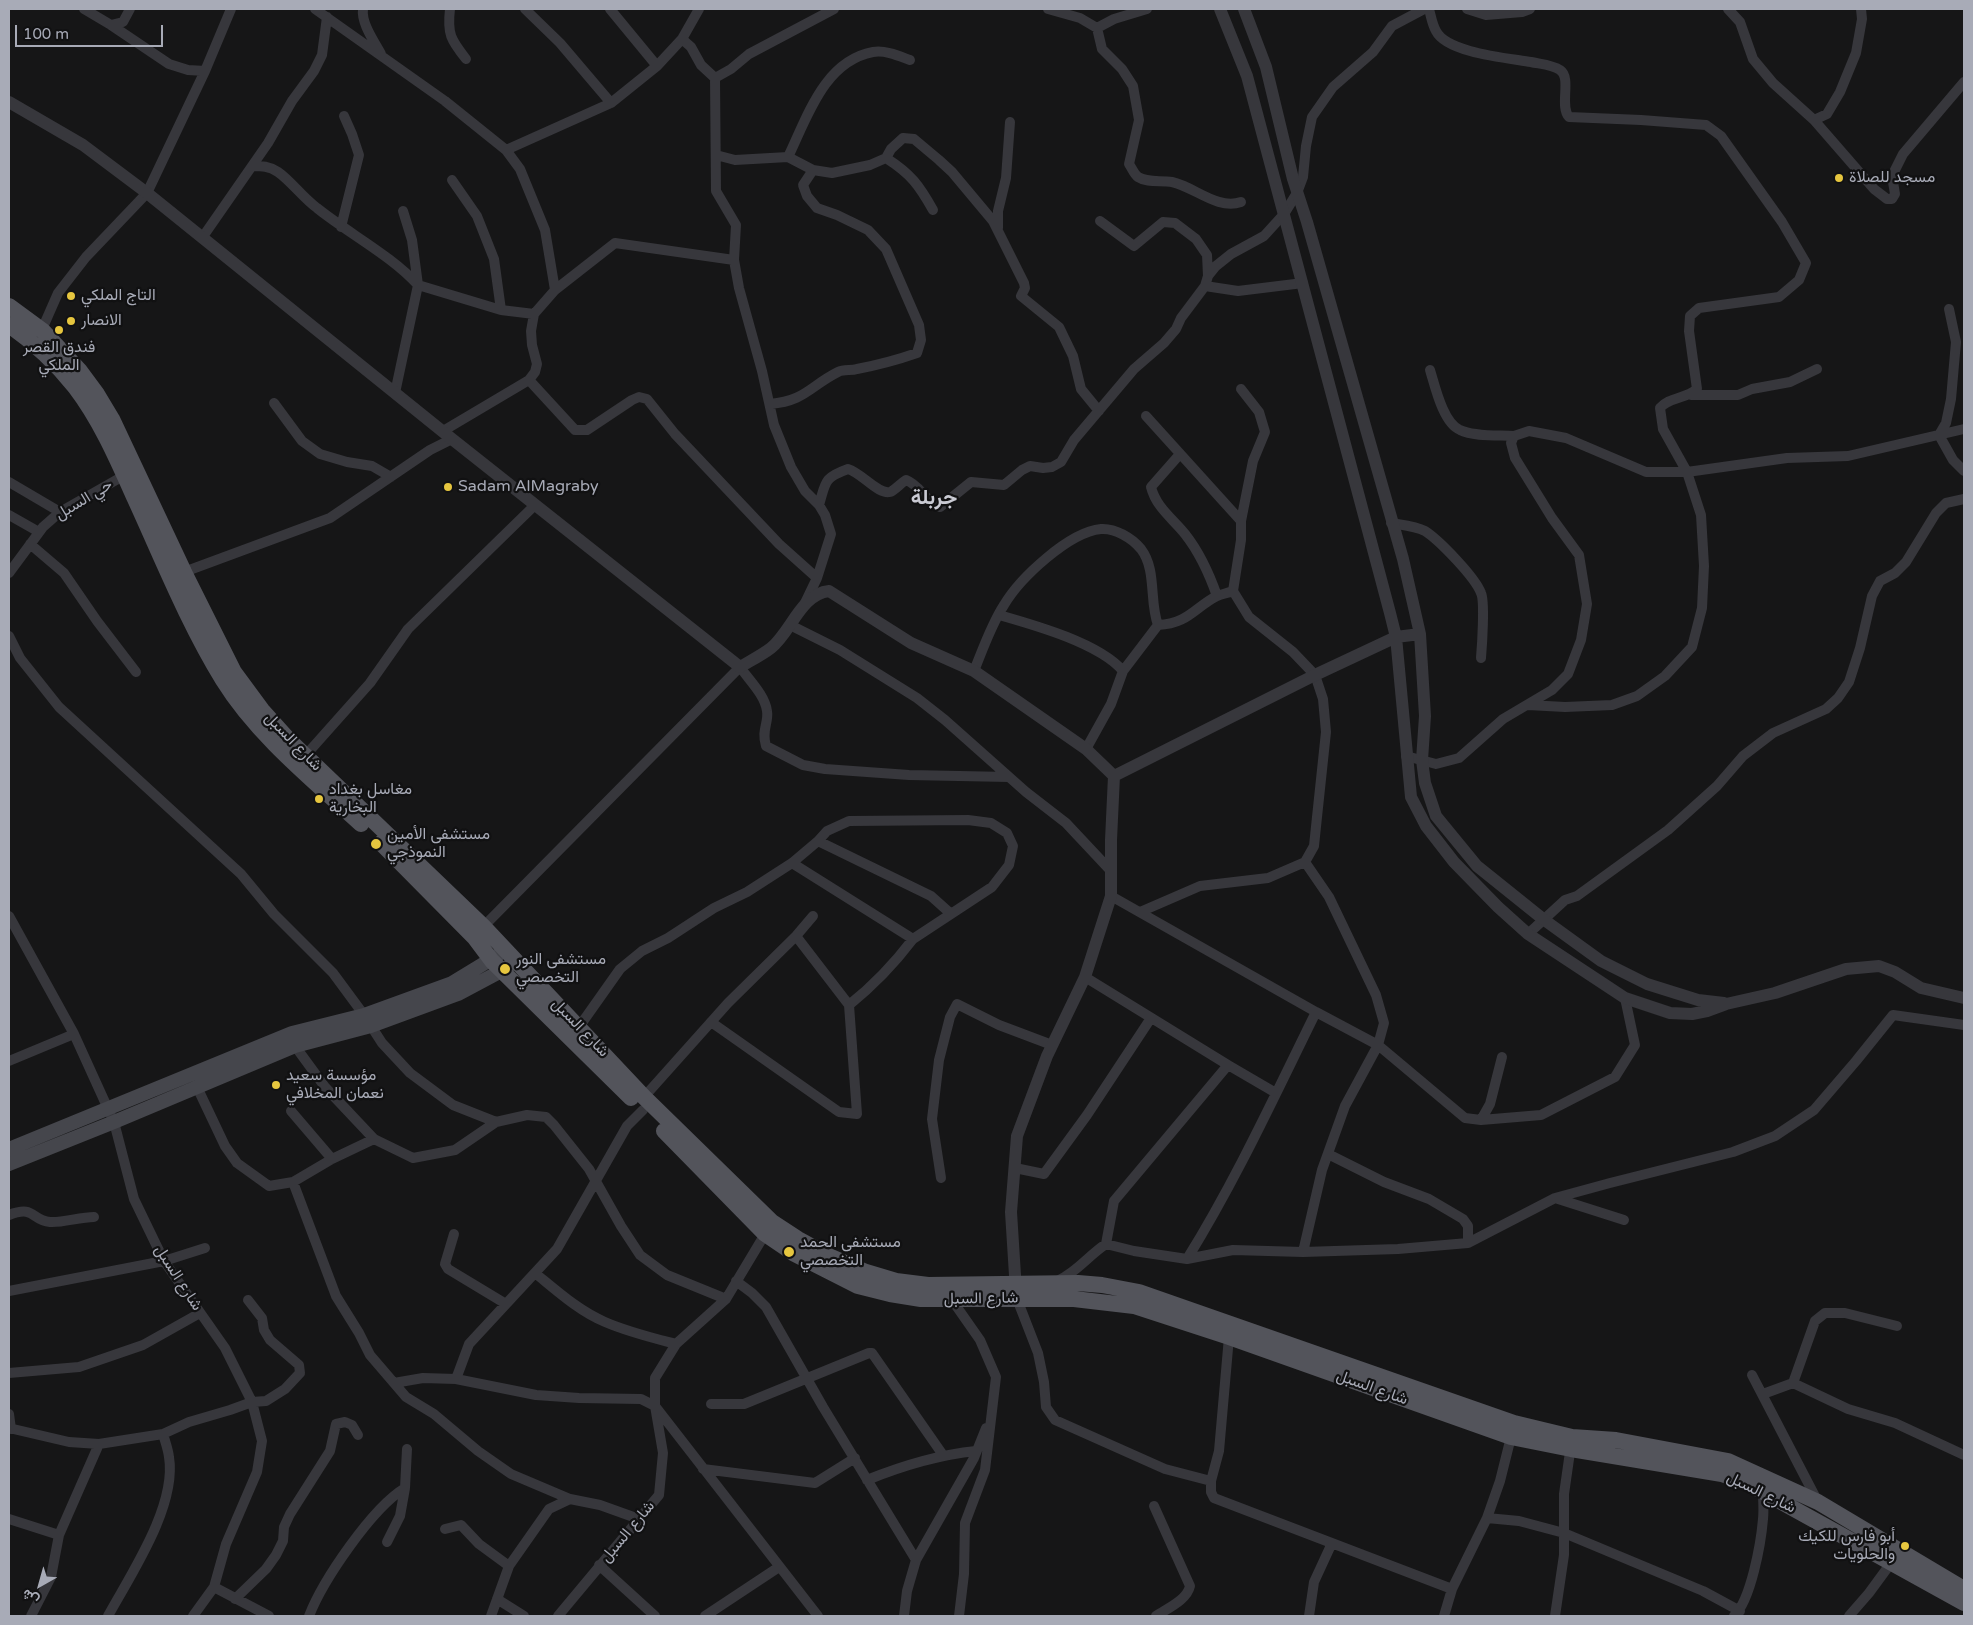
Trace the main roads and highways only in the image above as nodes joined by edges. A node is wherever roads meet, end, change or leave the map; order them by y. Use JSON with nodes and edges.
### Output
{"nodes":[{"id":1,"x":9,"y":306,"type":"edge"},
{"id":2,"x":9,"y":325,"type":"edge"},
{"id":3,"x":39,"y":337,"type":"junction"},
{"id":4,"x":478,"y":932,"type":"junction"},
{"id":5,"x":504,"y":960,"type":"junction"},
{"id":6,"x":367,"y":1020,"type":"junction"},
{"id":7,"x":644,"y":1103,"type":"junction"},
{"id":8,"x":111,"y":1116,"type":"junction"},
{"id":9,"x":9,"y":1150,"type":"edge"},
{"id":10,"x":9,"y":1164,"type":"edge"},
{"id":11,"x":769,"y":1228,"type":"junction"},
{"id":12,"x":1016,"y":1291,"type":"junction"},
{"id":13,"x":1512,"y":1430,"type":"junction"},
{"id":14,"x":1572,"y":1443,"type":"junction"},
{"id":15,"x":1964,"y":1589,"type":"edge"},
{"id":16,"x":1964,"y":1603,"type":"edge"}],
"edges":[{"from":1,"to":3,"type":"main road","name":"شارع السبل"},
{"from":2,"to":3,"type":"main road","name":"شارع السبل"},
{"from":3,"to":4,"type":"main road","name":"شارع السبل"},
{"from":3,"to":4,"type":"main road","name":"شارع السبل"},
{"from":4,"to":5,"type":"main road","name":"شارع السبل"},
{"from":5,"to":6,"type":"main road"},
{"from":5,"to":7,"type":"main road","name":"شارع السبل"},
{"from":5,"to":7,"type":"main road","name":"شارع السبل"},
{"from":6,"to":8,"type":"main road"},
{"from":6,"to":8,"type":"main road"},
{"from":7,"to":11,"type":"main road","name":"شارع السبل"},
{"from":8,"to":9,"type":"main road"},
{"from":8,"to":10,"type":"main road"},
{"from":11,"to":12,"type":"main road","name":"شارع السبل"},
{"from":11,"to":12,"type":"main road","name":"شارع السبل"},
{"from":12,"to":13,"type":"main road","name":"شارع السبل"},
{"from":12,"to":13,"type":"main road","name":"شارع السبل"},
{"from":13,"to":14,"type":"main road","name":"شارع السبل"},
{"from":14,"to":15,"type":"main road","name":"شارع السبل"},
{"from":14,"to":16,"type":"main road","name":"شارع السبل"}]}
